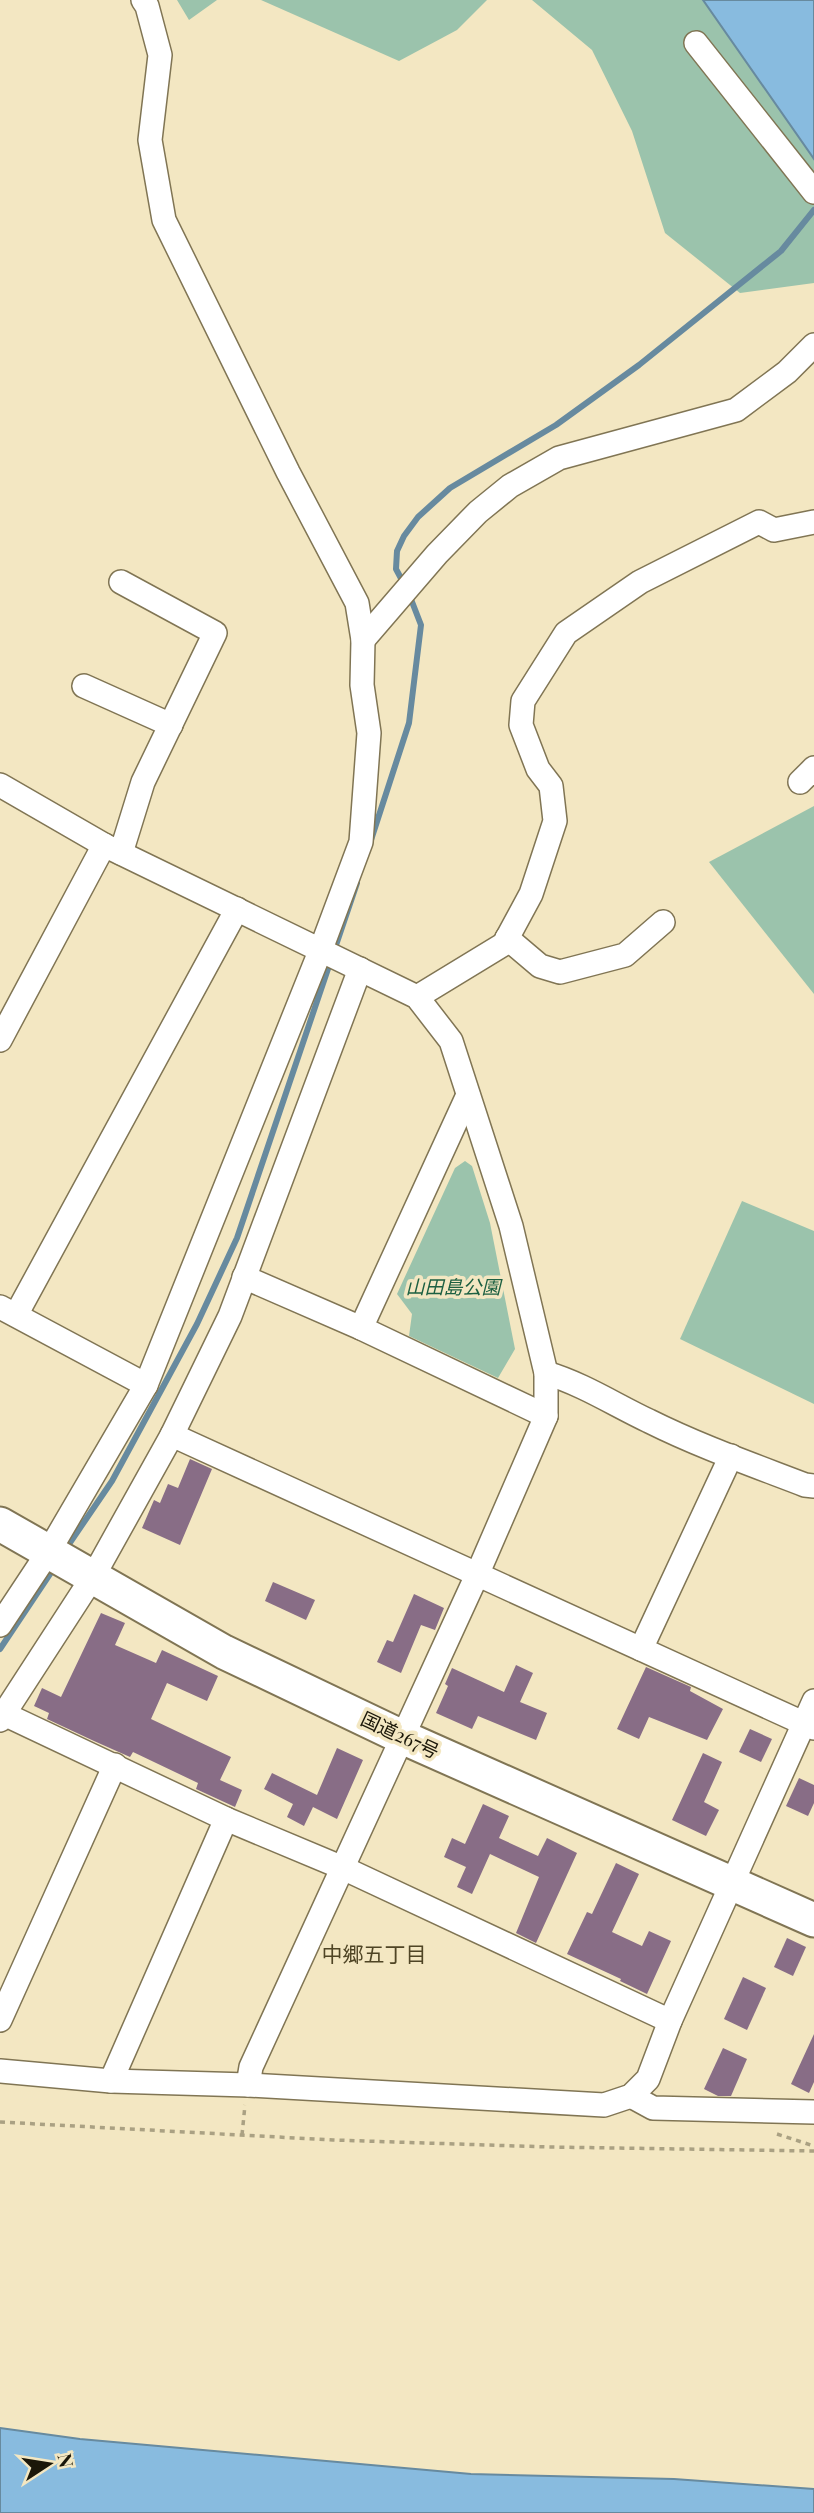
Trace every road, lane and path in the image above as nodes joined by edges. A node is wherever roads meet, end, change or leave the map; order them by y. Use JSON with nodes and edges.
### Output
{"nodes":[{"id":1,"x":143,"y":0,"type":"edge"},
{"id":2,"x":696,"y":43,"type":"dead end"},
{"id":3,"x":814,"y":192,"type":"edge"},
{"id":4,"x":814,"y":345,"type":"edge"},
{"id":5,"x":812,"y":527,"type":"edge"},
{"id":6,"x":121,"y":582,"type":"dead end"},
{"id":7,"x":363,"y":640,"type":"junction"},
{"id":8,"x":84,"y":686,"type":"dead end"},
{"id":9,"x":171,"y":725,"type":"junction"},
{"id":10,"x":0,"y":785,"type":"edge"},
{"id":11,"x":113,"y":849,"type":"junction"},
{"id":12,"x":236,"y":909,"type":"junction"},
{"id":13,"x":663,"y":922,"type":"dead end"},
{"id":14,"x":507,"y":938,"type":"junction"},
{"id":15,"x":322,"y":949,"type":"junction"},
{"id":16,"x":353,"y":966,"type":"junction"},
{"id":17,"x":417,"y":997,"type":"junction"},
{"id":18,"x":0,"y":1040,"type":"edge"},
{"id":19,"x":468,"y":1096,"type":"junction"},
{"id":20,"x":244,"y":1277,"type":"junction"},
{"id":21,"x":8,"y":1311,"type":"edge"},
{"id":22,"x":361,"y":1328,"type":"junction"},
{"id":23,"x":546,"y":1373,"type":"junction"},
{"id":24,"x":146,"y":1385,"type":"junction"},
{"id":25,"x":547,"y":1416,"type":"junction"},
{"id":26,"x":172,"y":1435,"type":"junction"},
{"id":27,"x":731,"y":1456,"type":"junction"},
{"id":28,"x":814,"y":1486,"type":"edge"},
{"id":29,"x":0,"y":1524,"type":"edge"},
{"id":30,"x":69,"y":1562,"type":"junction"},
{"id":31,"x":477,"y":1575,"type":"junction"},
{"id":32,"x":0,"y":1625,"type":"edge"},
{"id":33,"x":641,"y":1649,"type":"junction"},
{"id":34,"x":814,"y":1701,"type":"edge"},
{"id":35,"x":2,"y":1717,"type":"edge"},
{"id":36,"x":809,"y":1726,"type":"edge"},
{"id":37,"x":402,"y":1737,"type":"junction"},
{"id":38,"x":115,"y":1765,"type":"junction"},
{"id":39,"x":226,"y":1819,"type":"junction"},
{"id":40,"x":343,"y":1868,"type":"junction"},
{"id":41,"x":733,"y":1885,"type":"junction"},
{"id":42,"x":814,"y":1920,"type":"edge"},
{"id":43,"x":0,"y":2020,"type":"edge"},
{"id":44,"x":670,"y":2021,"type":"junction"},
{"id":45,"x":0,"y":2071,"type":"edge"},
{"id":46,"x":111,"y":2081,"type":"junction"},
{"id":47,"x":248,"y":2085,"type":"junction"},
{"id":48,"x":631,"y":2096,"type":"junction"},
{"id":49,"x":814,"y":2112,"type":"edge"},
{"id":50,"x":0,"y":2122,"type":"edge"},
{"id":51,"x":242,"y":2135,"type":"junction"},
{"id":52,"x":814,"y":2151,"type":"edge"}],
"edges":[{"from":1,"to":7,"type":"street"},
{"from":2,"to":3,"type":"street"},
{"from":4,"to":7,"type":"street"},
{"from":5,"to":14,"type":"street"},
{"from":6,"to":9,"type":"street"},
{"from":7,"to":15,"type":"street"},
{"from":8,"to":9,"type":"street"},
{"from":9,"to":11,"type":"street"},
{"from":10,"to":11,"type":"street"},
{"from":11,"to":12,"type":"street"},
{"from":11,"to":18,"type":"street"},
{"from":12,"to":15,"type":"street"},
{"from":12,"to":21,"type":"street"},
{"from":13,"to":14,"type":"street"},
{"from":14,"to":17,"type":"street"},
{"from":15,"to":16,"type":"street"},
{"from":15,"to":24,"type":"street"},
{"from":16,"to":17,"type":"street"},
{"from":16,"to":20,"type":"street"},
{"from":17,"to":19,"type":"street"},
{"from":19,"to":22,"type":"street"},
{"from":19,"to":23,"type":"street"},
{"from":20,"to":22,"type":"street"},
{"from":20,"to":26,"type":"street"},
{"from":21,"to":24,"type":"street"},
{"from":22,"to":25,"type":"street"},
{"from":23,"to":25,"type":"street"},
{"from":23,"to":27,"type":"street"},
{"from":24,"to":30,"type":"street"},
{"from":25,"to":31,"type":"street"},
{"from":26,"to":30,"type":"street"},
{"from":26,"to":31,"type":"street"},
{"from":27,"to":28,"type":"street"},
{"from":27,"to":33,"type":"street"},
{"from":29,"to":30,"type":"highway","name":"国道267号"},
{"from":30,"to":32,"type":"street"},
{"from":30,"to":35,"type":"street"},
{"from":30,"to":37,"type":"highway","name":"国道267号"},
{"from":31,"to":33,"type":"street"},
{"from":31,"to":37,"type":"street"},
{"from":33,"to":36,"type":"street"},
{"from":34,"to":36,"type":"street"},
{"from":35,"to":38,"type":"street"},
{"from":36,"to":41,"type":"street"},
{"from":37,"to":40,"type":"street"},
{"from":37,"to":41,"type":"highway","name":"国道267号"},
{"from":38,"to":39,"type":"street"},
{"from":38,"to":43,"type":"street"},
{"from":39,"to":40,"type":"street"},
{"from":39,"to":46,"type":"street"},
{"from":40,"to":44,"type":"street"},
{"from":40,"to":47,"type":"street"},
{"from":41,"to":42,"type":"highway","name":"国道267号"},
{"from":41,"to":44,"type":"street"},
{"from":44,"to":48,"type":"street"},
{"from":45,"to":46,"type":"street"},
{"from":46,"to":47,"type":"street"},
{"from":47,"to":48,"type":"street"},
{"from":47,"to":51,"type":"path"},
{"from":48,"to":49,"type":"street"},
{"from":50,"to":51,"type":"path"},
{"from":51,"to":52,"type":"path"}]}
